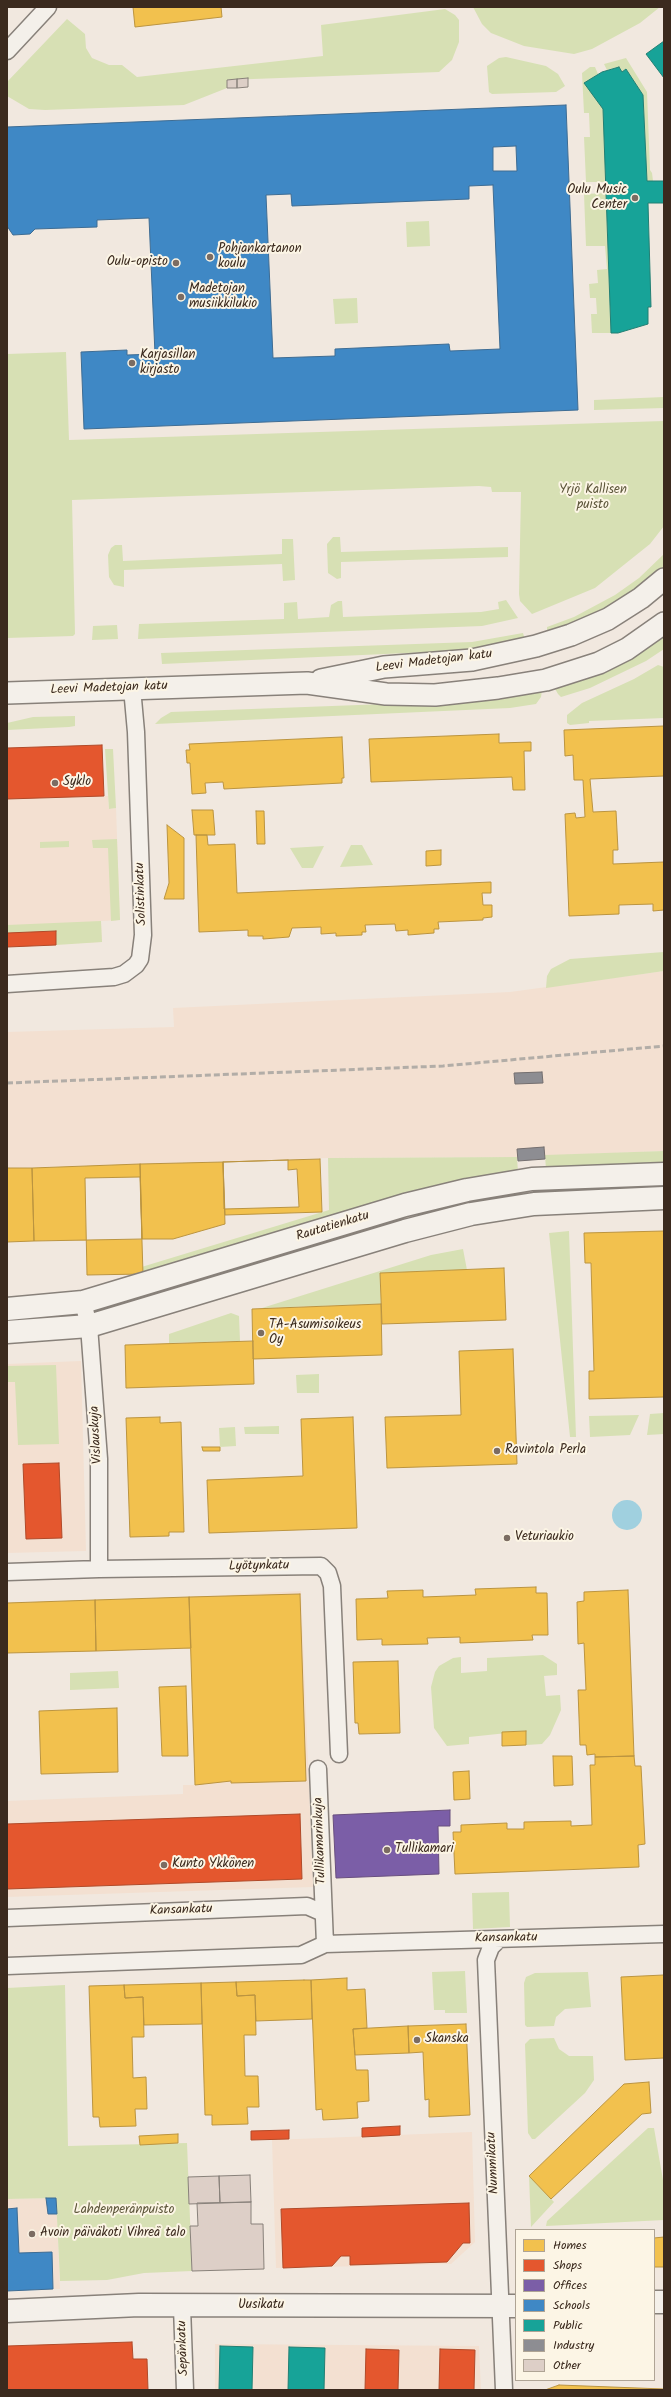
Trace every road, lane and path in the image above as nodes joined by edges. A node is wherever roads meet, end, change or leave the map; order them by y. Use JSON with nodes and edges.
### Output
{"nodes":[{"id":1,"x":48,"y":7,"type":"edge"},
{"id":2,"x":7,"y":51,"type":"edge"},
{"id":3,"x":664,"y":579,"type":"edge"},
{"id":4,"x":664,"y":623,"type":"edge"},
{"id":5,"x":307,"y":683,"type":"junction"},
{"id":6,"x":132,"y":688,"type":"junction"},
{"id":7,"x":7,"y":693,"type":"edge"},
{"id":8,"x":7,"y":984,"type":"edge"},
{"id":9,"x":664,"y":1174,"type":"edge"},
{"id":10,"x":664,"y":1198,"type":"edge"},
{"id":11,"x":83,"y":1302,"type":"junction"},
{"id":12,"x":7,"y":1309,"type":"edge"},
{"id":13,"x":89,"y":1326,"type":"junction"},
{"id":14,"x":7,"y":1332,"type":"edge"},
{"id":15,"x":99,"y":1569,"type":"junction"},
{"id":16,"x":7,"y":1572,"type":"edge"},
{"id":17,"x":339,"y":1754,"type":"dead end"},
{"id":18,"x":318,"y":1769,"type":"dead end"},
{"id":19,"x":323,"y":1913,"type":"junction"},
{"id":20,"x":7,"y":1918,"type":"edge"},
{"id":21,"x":664,"y":1934,"type":"edge"},
{"id":22,"x":498,"y":1940,"type":"junction"},
{"id":23,"x":325,"y":1944,"type":"junction"},
{"id":24,"x":7,"y":1966,"type":"edge"},
{"id":25,"x":508,"y":2306,"type":"edge"},
{"id":26,"x":182,"y":2307,"type":"junction"},
{"id":27,"x":7,"y":2311,"type":"edge"},
{"id":28,"x":185,"y":2390,"type":"edge"},
{"id":29,"x":504,"y":2390,"type":"edge"}],
"edges":[{"from":1,"to":2,"type":"street"},
{"from":3,"to":5,"type":"street","name":"Leevi Madetojan katu"},
{"from":4,"to":5,"type":"street","name":"Leevi Madetojan katu"},
{"from":5,"to":6,"type":"street","name":"Leevi Madetojan katu"},
{"from":6,"to":7,"type":"street","name":"Leevi Madetojan katu"},
{"from":6,"to":8,"type":"street","name":"Solistinkatu"},
{"from":9,"to":11,"type":"main road","name":"Rautatienkatu"},
{"from":10,"to":13,"type":"main road","name":"Rautatienkatu"},
{"from":11,"to":12,"type":"main road","name":"Rautatienkatu"},
{"from":11,"to":13,"type":"street","name":"Vislauskuja"},
{"from":13,"to":14,"type":"main road","name":"Rautatienkatu"},
{"from":13,"to":15,"type":"street","name":"Vislauskuja"},
{"from":15,"to":16,"type":"street","name":"Lyötynkatu"},
{"from":15,"to":17,"type":"street","name":"Lyötynkatu"},
{"from":18,"to":19,"type":"street","name":"Tullikamarinkuja"},
{"from":19,"to":20,"type":"street","name":"Kansankatu"},
{"from":19,"to":23,"type":"street"},
{"from":21,"to":22,"type":"street","name":"Kansankatu"},
{"from":22,"to":23,"type":"street","name":"Kansankatu"},
{"from":22,"to":25,"type":"street","name":"Nummikatu"},
{"from":23,"to":24,"type":"street","name":"Kansankatu"},
{"from":25,"to":26,"type":"main road","name":"Uusikatu"},
{"from":25,"to":29,"type":"street","name":"Nummikatu"},
{"from":26,"to":27,"type":"main road","name":"Uusikatu"},
{"from":26,"to":28,"type":"street","name":"Sepänkatu"}]}
